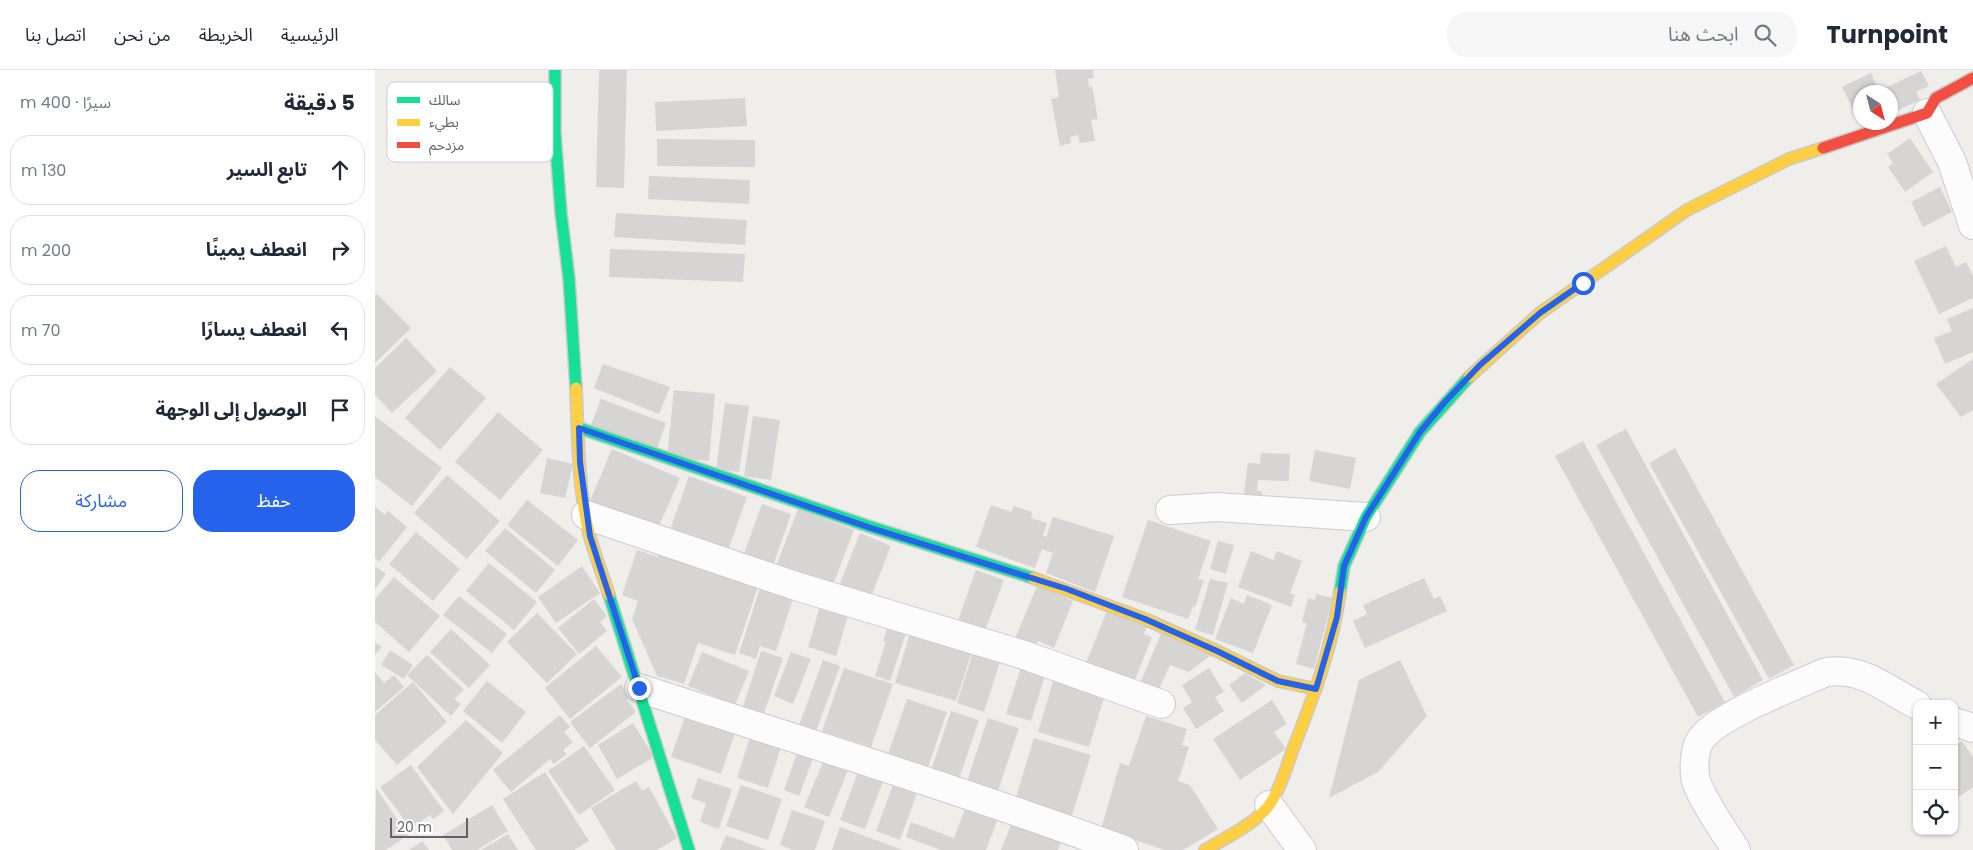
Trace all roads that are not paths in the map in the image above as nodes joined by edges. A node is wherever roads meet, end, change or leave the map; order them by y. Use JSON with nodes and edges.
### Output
{"nodes":[{"id":1,"x":555,"y":70,"type":"edge"},
{"id":2,"x":1973,"y":78,"type":"edge"},
{"id":3,"x":1927,"y":113,"type":"junction"},
{"id":4,"x":1962,"y":161,"type":"edge"},
{"id":5,"x":1973,"y":225,"type":"edge"},
{"id":6,"x":579,"y":428,"type":"junction"},
{"id":7,"x":1170,"y":510,"type":"dead end"},
{"id":8,"x":586,"y":516,"type":"junction"},
{"id":9,"x":1366,"y":517,"type":"junction"},
{"id":10,"x":639,"y":688,"type":"junction"},
{"id":11,"x":1316,"y":689,"type":"junction"},
{"id":12,"x":1913,"y":703,"type":"edge"},
{"id":13,"x":1161,"y":704,"type":"dead end"},
{"id":14,"x":1958,"y":723,"type":"edge"},
{"id":15,"x":1973,"y":728,"type":"edge"},
{"id":16,"x":1269,"y":805,"type":"junction"},
{"id":17,"x":689,"y":850,"type":"edge"},
{"id":18,"x":1124,"y":850,"type":"edge"},
{"id":19,"x":1205,"y":850,"type":"edge"},
{"id":20,"x":1302,"y":850,"type":"edge"},
{"id":21,"x":1736,"y":850,"type":"edge"}],
"edges":[{"from":1,"to":6,"type":"street"},
{"from":2,"to":3,"type":"street"},
{"from":3,"to":4,"type":"street"},
{"from":3,"to":9,"type":"street"},
{"from":4,"to":5,"type":"street"},
{"from":6,"to":8,"type":"street"},
{"from":6,"to":11,"type":"street"},
{"from":7,"to":9,"type":"street"},
{"from":8,"to":10,"type":"street"},
{"from":8,"to":13,"type":"street"},
{"from":9,"to":11,"type":"street"},
{"from":10,"to":17,"type":"street"},
{"from":10,"to":18,"type":"street"},
{"from":11,"to":16,"type":"street"},
{"from":12,"to":21,"type":"street"},
{"from":14,"to":15,"type":"street"},
{"from":16,"to":19,"type":"street"},
{"from":16,"to":20,"type":"street"}]}
